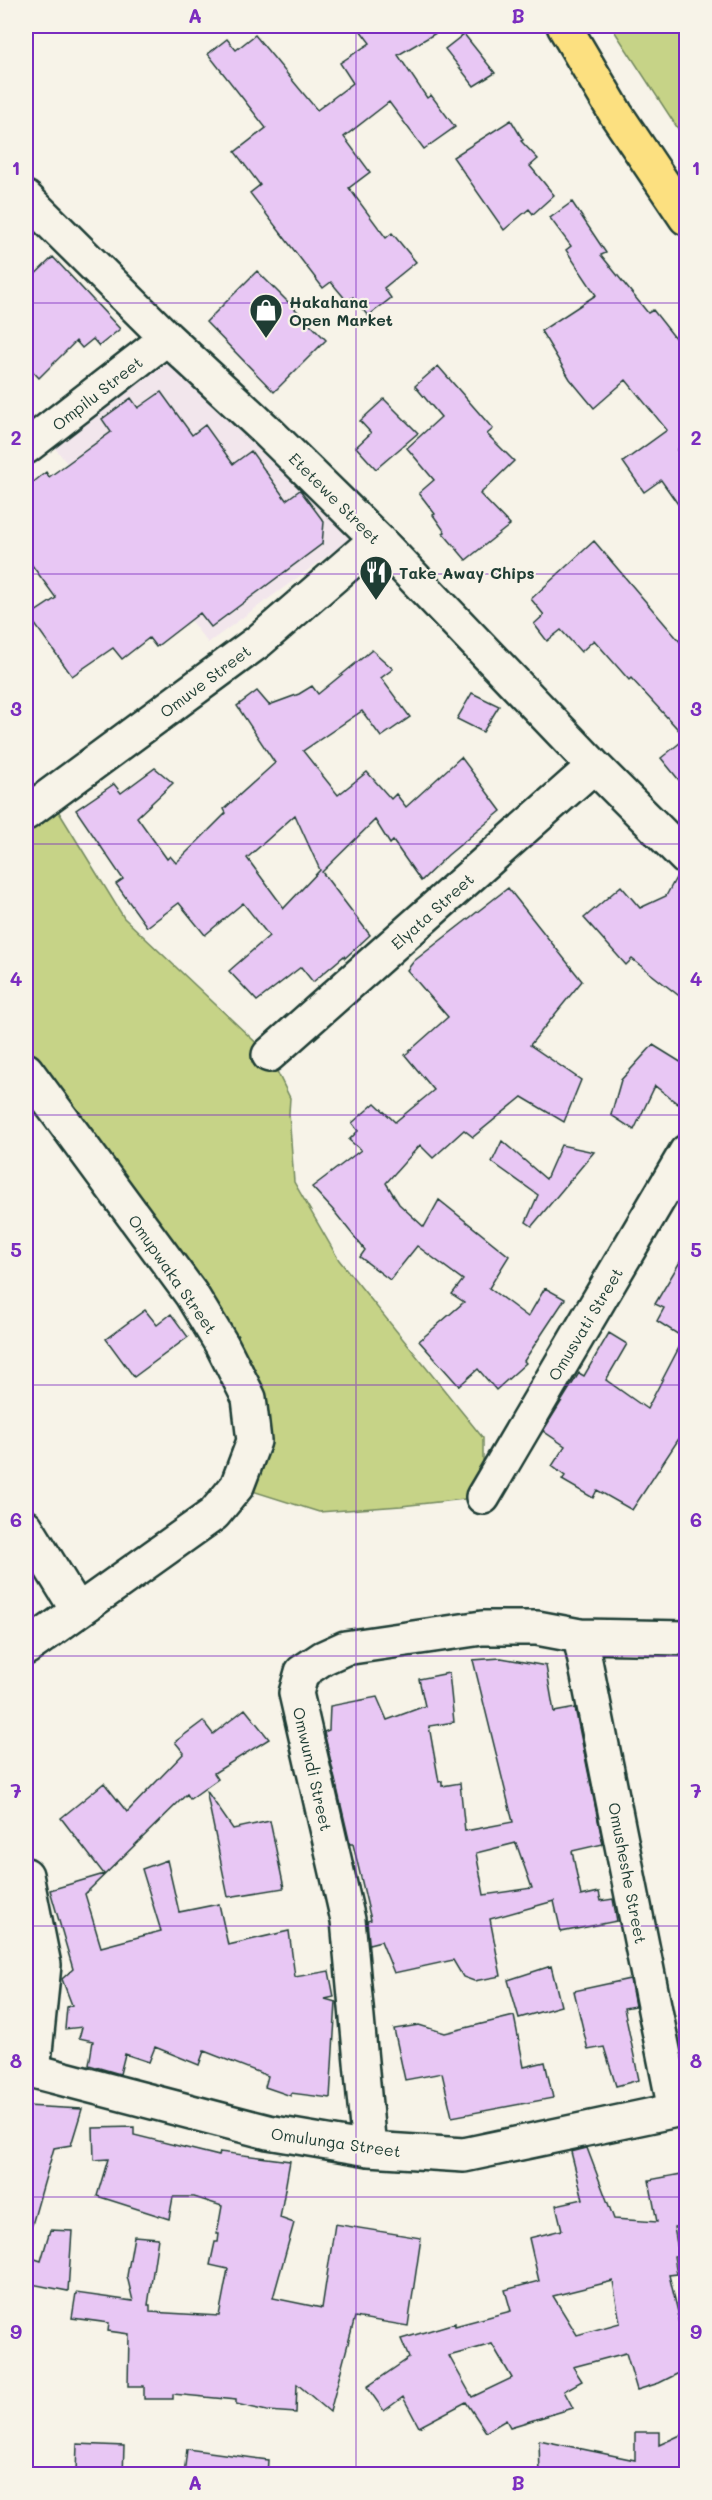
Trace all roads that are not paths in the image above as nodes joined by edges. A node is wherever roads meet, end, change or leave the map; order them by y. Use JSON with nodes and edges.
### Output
{"nodes":[{"id":1,"x":564,"y":26,"type":"edge"},
{"id":2,"x":26,"y":198,"type":"edge"},
{"id":3,"x":687,"y":218,"type":"edge"},
{"id":4,"x":167,"y":338,"type":"junction"},
{"id":5,"x":26,"y":447,"type":"edge"},
{"id":6,"x":377,"y":539,"type":"junction"},
{"id":7,"x":594,"y":766,"type":"junction"},
{"id":8,"x":26,"y":813,"type":"edge"},
{"id":9,"x":687,"y":858,"type":"edge"},
{"id":10,"x":269,"y":1055,"type":"dead end"},
{"id":11,"x":26,"y":1070,"type":"edge"},
{"id":12,"x":687,"y":1152,"type":"edge"},
{"id":13,"x":483,"y":1497,"type":"dead end"},
{"id":14,"x":26,"y":1527,"type":"edge"},
{"id":15,"x":78,"y":1611,"type":"junction"},
{"id":16,"x":580,"y":1636,"type":"junction"},
{"id":17,"x":687,"y":1638,"type":"edge"},
{"id":18,"x":26,"y":1648,"type":"edge"},
{"id":19,"x":26,"y":1875,"type":"edge"},
{"id":20,"x":29,"y":2070,"type":"edge"},
{"id":21,"x":681,"y":2109,"type":"edge"},
{"id":22,"x":369,"y":2150,"type":"junction"}],
"edges":[{"from":1,"to":3,"type":"main road"},
{"from":2,"to":4,"type":"street","name":"Etetewe Street"},
{"from":4,"to":5,"type":"street","name":"Ompilu Street"},
{"from":4,"to":6,"type":"street","name":"Etetewe Street"},
{"from":6,"to":7,"type":"street","name":"Etetewe Street"},
{"from":6,"to":8,"type":"street","name":"Omuve Street"},
{"from":7,"to":9,"type":"street","name":"Etetewe Street"},
{"from":7,"to":10,"type":"street","name":"Elyata Street"},
{"from":11,"to":15,"type":"street","name":"Omupwaka Street"},
{"from":12,"to":13,"type":"street","name":"Omusvati Street"},
{"from":14,"to":15,"type":"street"},
{"from":15,"to":18,"type":"street","name":"Omupwaka Street"},
{"from":16,"to":17,"type":"street","name":"Omwundi Street"},
{"from":16,"to":21,"type":"street","name":"Omusheshe Street"},
{"from":16,"to":22,"type":"street","name":"Omwundi Street"},
{"from":19,"to":20,"type":"street"},
{"from":20,"to":22,"type":"street","name":"Omulunga Street"},
{"from":21,"to":22,"type":"street","name":"Omulunga Street"}]}
